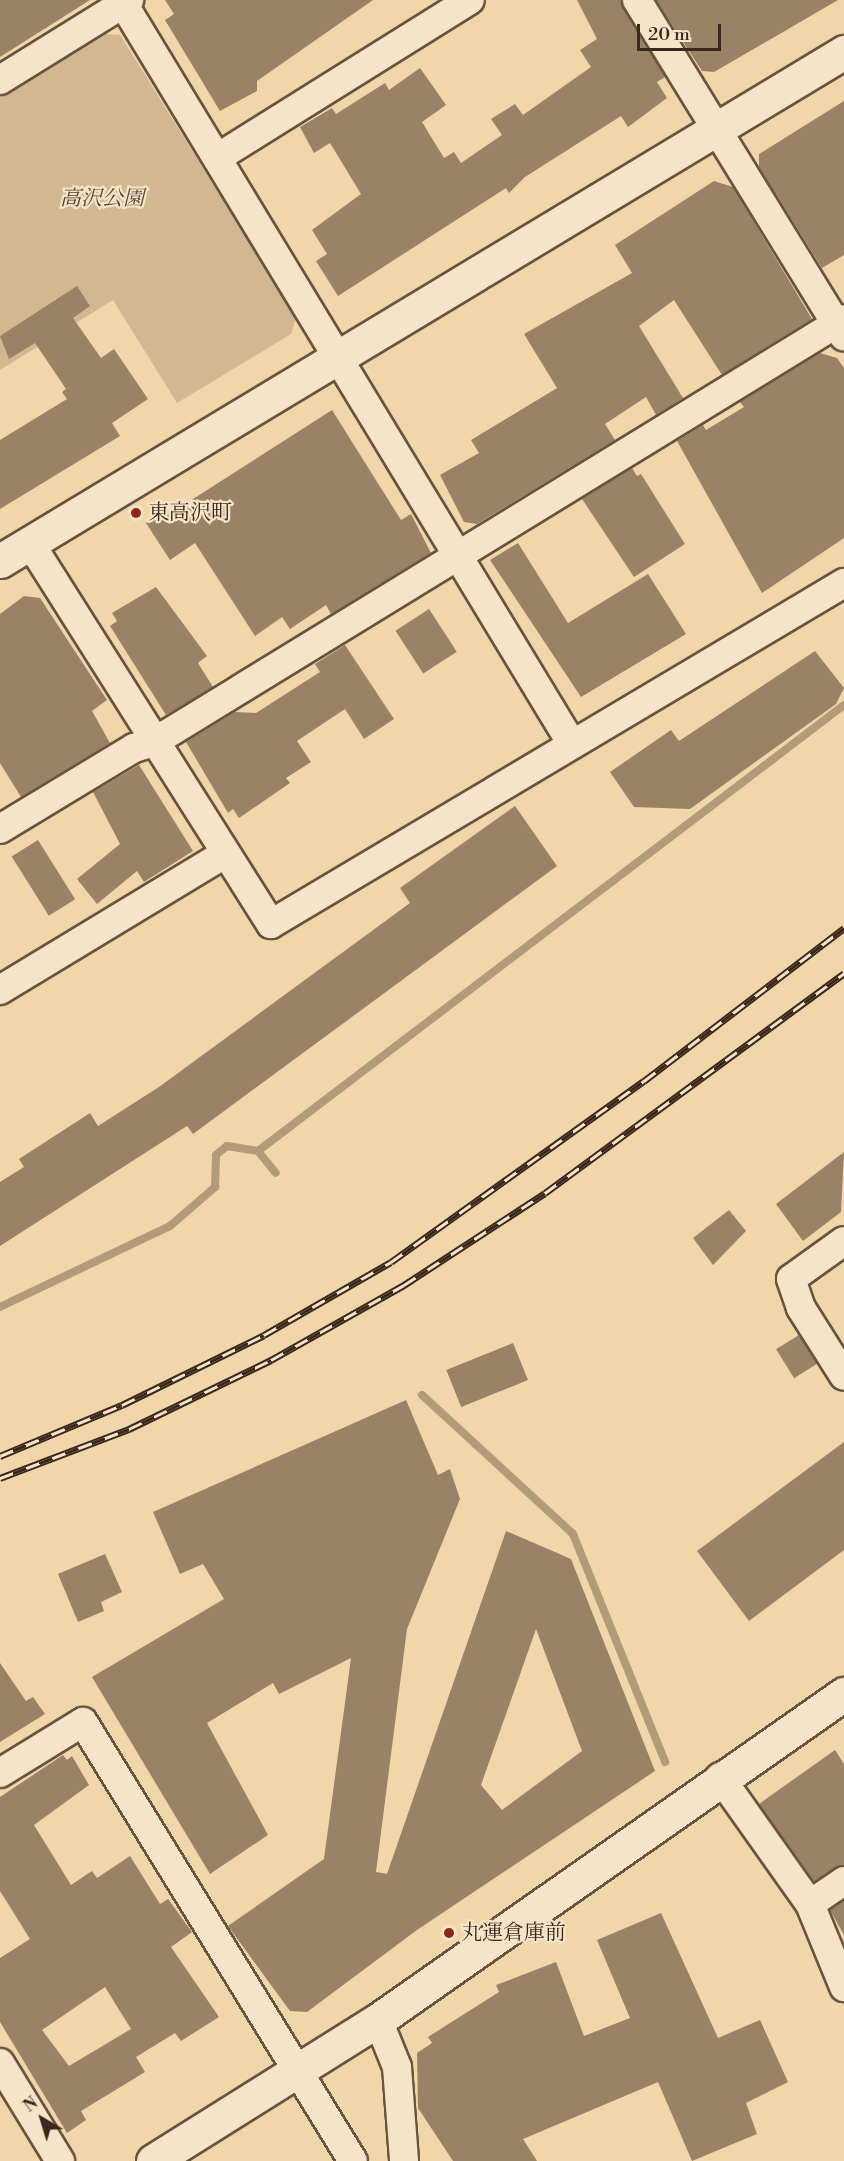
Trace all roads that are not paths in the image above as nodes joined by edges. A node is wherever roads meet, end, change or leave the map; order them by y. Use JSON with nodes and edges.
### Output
{"nodes":[{"id":1,"x":470,"y":0,"type":"edge"},
{"id":2,"x":637,"y":0,"type":"edge"},
{"id":3,"x":124,"y":1,"type":"edge"},
{"id":4,"x":844,"y":52,"type":"edge"},
{"id":5,"x":0,"y":80,"type":"edge"},
{"id":6,"x":716,"y":129,"type":"junction"},
{"id":7,"x":217,"y":158,"type":"junction"},
{"id":8,"x":842,"y":326,"type":"edge"},
{"id":9,"x":339,"y":357,"type":"junction"},
{"id":10,"x":30,"y":543,"type":"junction"},
{"id":11,"x":460,"y":555,"type":"junction"},
{"id":12,"x":0,"y":561,"type":"edge"},
{"id":13,"x":844,"y":583,"type":"edge"},
{"id":14,"x":154,"y":742,"type":"junction"},
{"id":15,"x":572,"y":744,"type":"junction"},
{"id":16,"x":0,"y":829,"type":"edge"},
{"id":17,"x":225,"y":854,"type":"junction"},
{"id":18,"x":0,"y":990,"type":"edge"},
{"id":19,"x":844,"y":1240,"type":"edge"},
{"id":20,"x":844,"y":1376,"type":"edge"},
{"id":21,"x":844,"y":1694,"type":"edge"},
{"id":22,"x":0,"y":1773,"type":"edge"},
{"id":23,"x":720,"y":1777,"type":"junction"},
{"id":24,"x":844,"y":1881,"type":"edge"},
{"id":25,"x":810,"y":1904,"type":"junction"},
{"id":26,"x":844,"y":1983,"type":"edge"},
{"id":27,"x":378,"y":2020,"type":"junction"},
{"id":28,"x":0,"y":2063,"type":"edge"},
{"id":29,"x":297,"y":2073,"type":"junction"},
{"id":30,"x":60,"y":2161,"type":"edge"},
{"id":31,"x":153,"y":2161,"type":"edge"},
{"id":32,"x":353,"y":2161,"type":"edge"},
{"id":33,"x":404,"y":2161,"type":"edge"}],
"edges":[{"from":1,"to":7,"type":"street"},
{"from":2,"to":6,"type":"street"},
{"from":3,"to":5,"type":"street"},
{"from":3,"to":7,"type":"street"},
{"from":4,"to":6,"type":"street"},
{"from":6,"to":8,"type":"street"},
{"from":6,"to":9,"type":"street"},
{"from":7,"to":9,"type":"street"},
{"from":8,"to":11,"type":"street"},
{"from":9,"to":10,"type":"street"},
{"from":9,"to":11,"type":"street"},
{"from":10,"to":12,"type":"street"},
{"from":10,"to":14,"type":"street"},
{"from":11,"to":14,"type":"street"},
{"from":11,"to":15,"type":"street"},
{"from":13,"to":15,"type":"street"},
{"from":14,"to":16,"type":"street"},
{"from":14,"to":17,"type":"street"},
{"from":15,"to":17,"type":"street"},
{"from":17,"to":18,"type":"street"},
{"from":19,"to":20,"type":"street"},
{"from":21,"to":23,"type":"street"},
{"from":22,"to":29,"type":"street"},
{"from":23,"to":25,"type":"street"},
{"from":23,"to":27,"type":"street"},
{"from":24,"to":25,"type":"street"},
{"from":25,"to":26,"type":"street"},
{"from":27,"to":29,"type":"street"},
{"from":27,"to":33,"type":"street"},
{"from":28,"to":30,"type":"street"},
{"from":29,"to":31,"type":"street"},
{"from":29,"to":32,"type":"street"}]}
